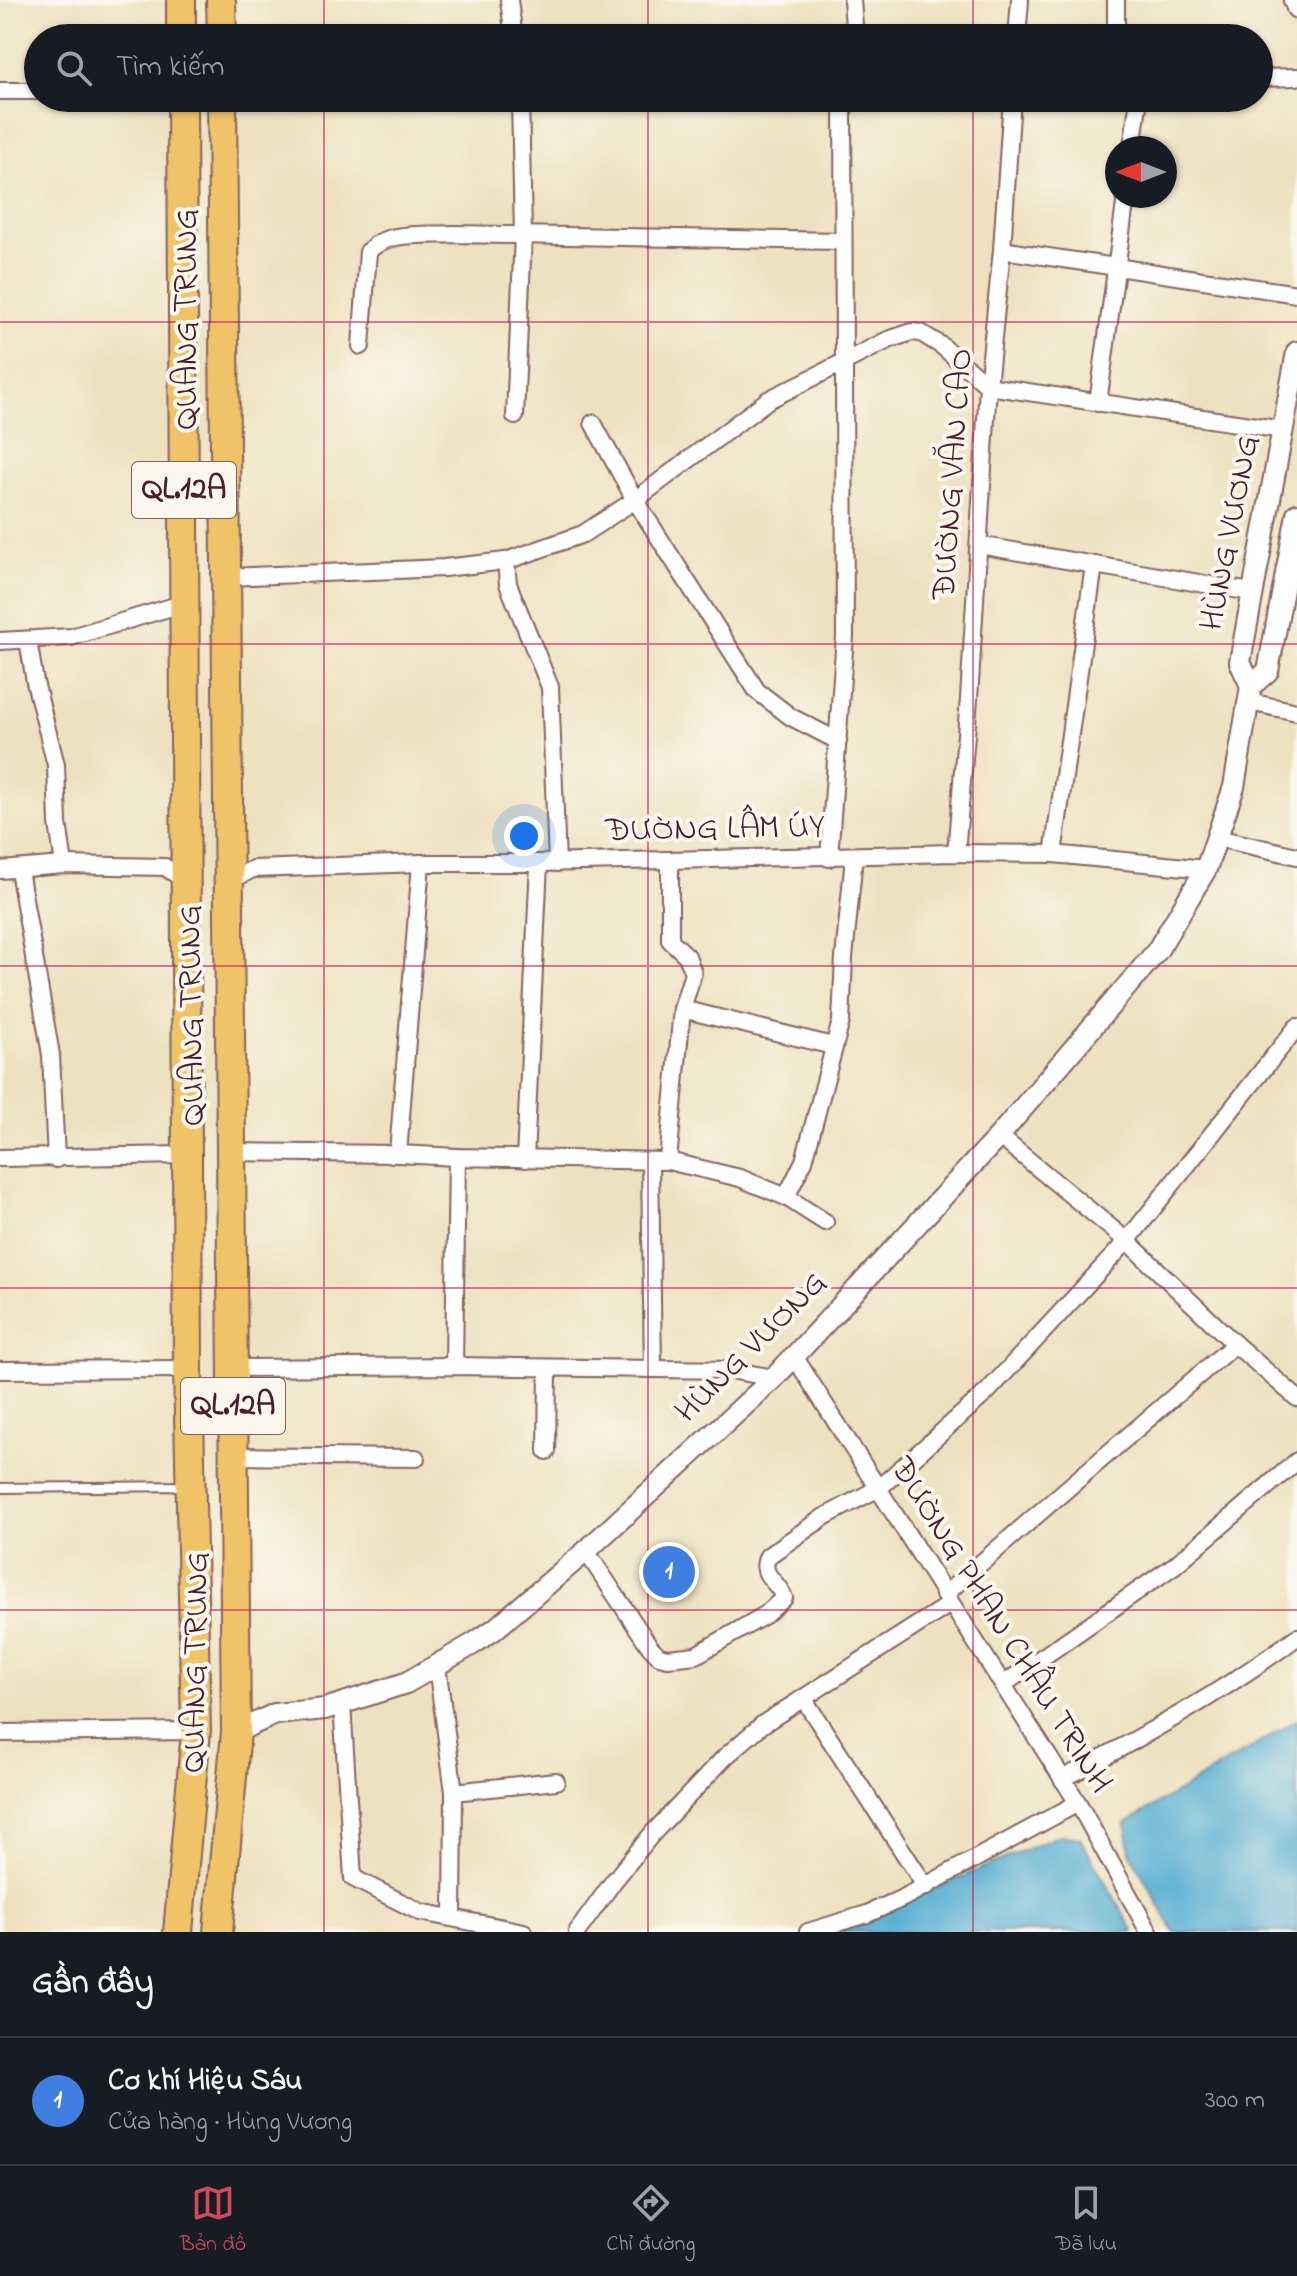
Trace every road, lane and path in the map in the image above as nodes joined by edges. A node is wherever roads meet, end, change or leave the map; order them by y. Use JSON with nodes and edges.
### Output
{"nodes":[{"id":1,"x":181,"y":0,"type":"edge"},
{"id":2,"x":221,"y":0,"type":"edge"},
{"id":3,"x":509,"y":0,"type":"edge"},
{"id":4,"x":852,"y":0,"type":"edge"},
{"id":5,"x":1020,"y":0,"type":"edge"},
{"id":6,"x":1116,"y":0,"type":"edge"},
{"id":7,"x":1294,"y":0,"type":"edge"},
{"id":8,"x":1297,"y":8,"type":"edge"},
{"id":9,"x":181,"y":24,"type":"edge"},
{"id":10,"x":222,"y":24,"type":"edge"},
{"id":11,"x":512,"y":24,"type":"edge"},
{"id":12,"x":854,"y":24,"type":"edge"},
{"id":13,"x":1018,"y":24,"type":"edge"},
{"id":14,"x":1116,"y":24,"type":"edge"},
{"id":15,"x":0,"y":91,"type":"edge"},
{"id":16,"x":24,"y":91,"type":"edge"},
{"id":17,"x":182,"y":112,"type":"edge"},
{"id":18,"x":222,"y":112,"type":"edge"},
{"id":19,"x":520,"y":112,"type":"edge"},
{"id":20,"x":843,"y":112,"type":"edge"},
{"id":21,"x":1011,"y":112,"type":"edge"},
{"id":22,"x":1137,"y":112,"type":"edge"},
{"id":23,"x":1134,"y":136,"type":"edge"},
{"id":24,"x":1124,"y":208,"type":"edge"},
{"id":25,"x":523,"y":235,"type":"junction"},
{"id":26,"x":843,"y":241,"type":"junction"},
{"id":27,"x":1002,"y":250,"type":"junction"},
{"id":28,"x":1116,"y":267,"type":"junction"},
{"id":29,"x":1297,"y":294,"type":"edge"},
{"id":30,"x":361,"y":346,"type":"dead end"},
{"id":31,"x":1297,"y":352,"type":"edge"},
{"id":32,"x":843,"y":362,"type":"junction"},
{"id":33,"x":988,"y":386,"type":"junction"},
{"id":34,"x":1098,"y":403,"type":"junction"},
{"id":35,"x":515,"y":416,"type":"dead end"},
{"id":36,"x":593,"y":423,"type":"dead end"},
{"id":37,"x":1290,"y":432,"type":"edge"},
{"id":38,"x":635,"y":500,"type":"junction"},
{"id":39,"x":1297,"y":514,"type":"edge"},
{"id":40,"x":979,"y":545,"type":"junction"},
{"id":41,"x":506,"y":561,"type":"junction"},
{"id":42,"x":1094,"y":565,"type":"junction"},
{"id":43,"x":226,"y":577,"type":"junction"},
{"id":44,"x":1251,"y":592,"type":"junction"},
{"id":45,"x":185,"y":603,"type":"junction"},
{"id":46,"x":28,"y":640,"type":"junction"},
{"id":47,"x":0,"y":641,"type":"edge"},
{"id":48,"x":1250,"y":694,"type":"junction"},
{"id":49,"x":1297,"y":712,"type":"edge"},
{"id":50,"x":838,"y":741,"type":"junction"},
{"id":51,"x":1217,"y":838,"type":"junction"},
{"id":52,"x":956,"y":853,"type":"junction"},
{"id":53,"x":1053,"y":854,"type":"junction"},
{"id":54,"x":1297,"y":856,"type":"edge"},
{"id":55,"x":854,"y":857,"type":"junction"},
{"id":56,"x":829,"y":858,"type":"junction"},
{"id":57,"x":670,"y":860,"type":"junction"},
{"id":58,"x":421,"y":863,"type":"junction"},
{"id":59,"x":539,"y":863,"type":"junction"},
{"id":60,"x":557,"y":863,"type":"junction"},
{"id":61,"x":64,"y":865,"type":"junction"},
{"id":62,"x":1206,"y":869,"type":"junction"},
{"id":63,"x":0,"y":870,"type":"edge"},
{"id":64,"x":19,"y":870,"type":"junction"},
{"id":65,"x":187,"y":882,"type":"junction"},
{"id":66,"x":228,"y":882,"type":"junction"},
{"id":67,"x":682,"y":1009,"type":"junction"},
{"id":68,"x":1297,"y":1027,"type":"edge"},
{"id":69,"x":833,"y":1046,"type":"junction"},
{"id":70,"x":999,"y":1136,"type":"junction"},
{"id":71,"x":230,"y":1152,"type":"junction"},
{"id":72,"x":398,"y":1154,"type":"junction"},
{"id":73,"x":188,"y":1155,"type":"junction"},
{"id":74,"x":457,"y":1157,"type":"junction"},
{"id":75,"x":0,"y":1158,"type":"edge"},
{"id":76,"x":56,"y":1159,"type":"junction"},
{"id":77,"x":525,"y":1159,"type":"junction"},
{"id":78,"x":650,"y":1161,"type":"junction"},
{"id":79,"x":668,"y":1161,"type":"junction"},
{"id":80,"x":786,"y":1197,"type":"junction"},
{"id":81,"x":825,"y":1222,"type":"dead end"},
{"id":82,"x":1127,"y":1241,"type":"junction"},
{"id":83,"x":1235,"y":1344,"type":"junction"},
{"id":84,"x":794,"y":1356,"type":"junction"},
{"id":85,"x":454,"y":1366,"type":"junction"},
{"id":86,"x":232,"y":1368,"type":"junction"},
{"id":87,"x":548,"y":1368,"type":"junction"},
{"id":88,"x":188,"y":1369,"type":"junction"},
{"id":89,"x":653,"y":1369,"type":"junction"},
{"id":90,"x":0,"y":1370,"type":"edge"},
{"id":91,"x":774,"y":1378,"type":"junction"},
{"id":92,"x":1297,"y":1398,"type":"edge"},
{"id":93,"x":547,"y":1451,"type":"dead end"},
{"id":94,"x":233,"y":1456,"type":"junction"},
{"id":95,"x":416,"y":1458,"type":"dead end"},
{"id":96,"x":1297,"y":1461,"type":"edge"},
{"id":97,"x":191,"y":1486,"type":"junction"},
{"id":98,"x":0,"y":1488,"type":"edge"},
{"id":99,"x":879,"y":1488,"type":"junction"},
{"id":100,"x":586,"y":1551,"type":"junction"},
{"id":101,"x":947,"y":1600,"type":"junction"},
{"id":102,"x":1297,"y":1637,"type":"edge"},
{"id":103,"x":437,"y":1666,"type":"junction"},
{"id":104,"x":1004,"y":1684,"type":"junction"},
{"id":105,"x":803,"y":1698,"type":"junction"},
{"id":106,"x":342,"y":1704,"type":"junction"},
{"id":107,"x":196,"y":1731,"type":"junction"},
{"id":108,"x":236,"y":1732,"type":"junction"},
{"id":109,"x":0,"y":1733,"type":"edge"},
{"id":110,"x":1062,"y":1779,"type":"junction"},
{"id":111,"x":556,"y":1781,"type":"dead end"},
{"id":112,"x":454,"y":1792,"type":"junction"},
{"id":113,"x":1078,"y":1803,"type":"junction"},
{"id":114,"x":926,"y":1887,"type":"junction"},
{"id":115,"x":453,"y":1918,"type":"junction"},
{"id":116,"x":178,"y":1931,"type":"edge"},
{"id":117,"x":218,"y":1931,"type":"edge"},
{"id":118,"x":524,"y":1932,"type":"edge"},
{"id":119,"x":577,"y":1932,"type":"edge"},
{"id":120,"x":808,"y":1932,"type":"edge"},
{"id":121,"x":1149,"y":1932,"type":"edge"}],
"edges":[{"from":1,"to":9,"type":"highway"},
{"from":2,"to":10,"type":"highway"},
{"from":3,"to":11,"type":"street"},
{"from":4,"to":12,"type":"street"},
{"from":5,"to":13,"type":"street"},
{"from":6,"to":14,"type":"street"},
{"from":7,"to":8,"type":"street"},
{"from":15,"to":16,"type":"street"},
{"from":17,"to":45,"type":"highway","name":"QUANG TRUNG","number":"QL.12A"},
{"from":18,"to":43,"type":"highway","name":"QUANG TRUNG","number":"QL.12A"},
{"from":19,"to":25,"type":"street"},
{"from":20,"to":26,"type":"street"},
{"from":21,"to":27,"type":"street","name":"ĐƯỜNG VĂN CAO"},
{"from":22,"to":23,"type":"street"},
{"from":24,"to":28,"type":"street"},
{"from":25,"to":26,"type":"street"},
{"from":25,"to":30,"type":"street"},
{"from":25,"to":35,"type":"street"},
{"from":26,"to":32,"type":"street"},
{"from":27,"to":28,"type":"street"},
{"from":27,"to":33,"type":"street","name":"ĐƯỜNG VĂN CAO"},
{"from":28,"to":29,"type":"street"},
{"from":28,"to":34,"type":"street"},
{"from":31,"to":37,"type":"street","name":"HÙNG VƯƠNG"},
{"from":32,"to":33,"type":"street"},
{"from":32,"to":38,"type":"street"},
{"from":32,"to":50,"type":"street"},
{"from":33,"to":34,"type":"street"},
{"from":33,"to":40,"type":"street","name":"ĐƯỜNG VĂN CAO"},
{"from":34,"to":37,"type":"street"},
{"from":36,"to":38,"type":"street"},
{"from":37,"to":44,"type":"street","name":"HÙNG VƯƠNG"},
{"from":38,"to":41,"type":"street"},
{"from":38,"to":50,"type":"street"},
{"from":39,"to":48,"type":"street","name":"HÙNG VƯƠNG"},
{"from":40,"to":42,"type":"street"},
{"from":40,"to":52,"type":"street","name":"ĐƯỜNG VĂN CAO"},
{"from":41,"to":43,"type":"street"},
{"from":41,"to":60,"type":"street"},
{"from":42,"to":44,"type":"street"},
{"from":42,"to":53,"type":"street"},
{"from":43,"to":66,"type":"highway","name":"QUANG TRUNG","number":"QL.12A"},
{"from":44,"to":48,"type":"street","name":"HÙNG VƯƠNG"},
{"from":45,"to":46,"type":"street"},
{"from":45,"to":65,"type":"highway","name":"QUANG TRUNG","number":"QL.12A"},
{"from":46,"to":47,"type":"street"},
{"from":46,"to":61,"type":"street"},
{"from":48,"to":49,"type":"street"},
{"from":48,"to":51,"type":"street","name":"HÙNG VƯƠNG"},
{"from":50,"to":56,"type":"street"},
{"from":51,"to":54,"type":"street"},
{"from":51,"to":62,"type":"street","name":"HÙNG VƯƠNG"},
{"from":52,"to":53,"type":"street","name":"ĐƯỜNG LÂM ÚY"},
{"from":52,"to":55,"type":"street","name":"ĐƯỜNG LÂM ÚY"},
{"from":53,"to":62,"type":"street","name":"ĐƯỜNG LÂM ÚY"},
{"from":55,"to":56,"type":"street","name":"ĐƯỜNG LÂM ÚY"},
{"from":55,"to":69,"type":"street"},
{"from":56,"to":57,"type":"street","name":"ĐƯỜNG LÂM ÚY"},
{"from":57,"to":60,"type":"street","name":"ĐƯỜNG LÂM ÚY"},
{"from":57,"to":67,"type":"street"},
{"from":58,"to":59,"type":"street","name":"ĐƯỜNG LÂM ÚY"},
{"from":58,"to":66,"type":"street","name":"ĐƯỜNG LÂM ÚY"},
{"from":58,"to":72,"type":"street"},
{"from":59,"to":60,"type":"street","name":"ĐƯỜNG LÂM ÚY"},
{"from":59,"to":77,"type":"street"},
{"from":61,"to":64,"type":"street"},
{"from":61,"to":65,"type":"street"},
{"from":62,"to":70,"type":"street","name":"HÙNG VƯƠNG"},
{"from":63,"to":64,"type":"street"},
{"from":64,"to":76,"type":"street"},
{"from":65,"to":66,"type":"highway"},
{"from":65,"to":73,"type":"highway","name":"QUANG TRUNG","number":"QL.12A"},
{"from":66,"to":71,"type":"highway","name":"QUANG TRUNG","number":"QL.12A"},
{"from":67,"to":69,"type":"street"},
{"from":67,"to":79,"type":"street"},
{"from":68,"to":82,"type":"street"},
{"from":69,"to":80,"type":"street"},
{"from":70,"to":82,"type":"street"},
{"from":70,"to":84,"type":"street","name":"HÙNG VƯƠNG"},
{"from":71,"to":72,"type":"street"},
{"from":71,"to":86,"type":"highway","name":"QUANG TRUNG","number":"QL.12A"},
{"from":72,"to":74,"type":"street"},
{"from":73,"to":76,"type":"street"},
{"from":73,"to":88,"type":"highway","name":"QUANG TRUNG","number":"QL.12A"},
{"from":74,"to":77,"type":"street"},
{"from":74,"to":85,"type":"street"},
{"from":75,"to":76,"type":"street"},
{"from":77,"to":78,"type":"street"},
{"from":78,"to":79,"type":"street"},
{"from":78,"to":89,"type":"street"},
{"from":79,"to":80,"type":"street"},
{"from":80,"to":81,"type":"street"},
{"from":82,"to":83,"type":"street"},
{"from":82,"to":99,"type":"street"},
{"from":83,"to":92,"type":"street"},
{"from":83,"to":101,"type":"street"},
{"from":84,"to":91,"type":"street","name":"HÙNG VƯƠNG"},
{"from":84,"to":99,"type":"street","name":"ĐƯỜNG PHAN CHÂU TRINH"},
{"from":85,"to":86,"type":"street"},
{"from":85,"to":87,"type":"street"},
{"from":86,"to":88,"type":"highway"},
{"from":86,"to":94,"type":"highway","name":"QUANG TRUNG","number":"QL.12A"},
{"from":87,"to":89,"type":"street"},
{"from":87,"to":93,"type":"street"},
{"from":88,"to":90,"type":"street"},
{"from":88,"to":97,"type":"highway","name":"QUANG TRUNG","number":"QL.12A"},
{"from":89,"to":91,"type":"street"},
{"from":91,"to":100,"type":"street","name":"HÙNG VƯƠNG"},
{"from":94,"to":95,"type":"street"},
{"from":94,"to":108,"type":"highway","name":"QUANG TRUNG","number":"QL.12A"},
{"from":96,"to":104,"type":"street"},
{"from":97,"to":98,"type":"lane"},
{"from":97,"to":107,"type":"highway","name":"QUANG TRUNG","number":"QL.12A"},
{"from":99,"to":100,"type":"street"},
{"from":99,"to":101,"type":"street","name":"ĐƯỜNG PHAN CHÂU TRINH"},
{"from":100,"to":103,"type":"street","name":"HÙNG VƯƠNG"},
{"from":101,"to":104,"type":"street","name":"ĐƯỜNG PHAN CHÂU TRINH"},
{"from":101,"to":105,"type":"street"},
{"from":102,"to":110,"type":"street"},
{"from":103,"to":106,"type":"street","name":"HÙNG VƯƠNG"},
{"from":103,"to":112,"type":"street"},
{"from":104,"to":110,"type":"street","name":"ĐƯỜNG PHAN CHÂU TRINH"},
{"from":105,"to":114,"type":"street"},
{"from":105,"to":119,"type":"street"},
{"from":106,"to":108,"type":"street","name":"HÙNG VƯƠNG"},
{"from":106,"to":115,"type":"street"},
{"from":107,"to":108,"type":"highway"},
{"from":107,"to":109,"type":"street"},
{"from":107,"to":116,"type":"highway","name":"QUANG TRUNG","number":"QL.12A"},
{"from":108,"to":117,"type":"highway","name":"QUANG TRUNG","number":"QL.12A"},
{"from":110,"to":113,"type":"street","name":"ĐƯỜNG PHAN CHÂU TRINH"},
{"from":111,"to":112,"type":"street"},
{"from":112,"to":115,"type":"street"},
{"from":113,"to":114,"type":"street"},
{"from":113,"to":121,"type":"street","name":"ĐƯỜNG PHAN CHÂU TRINH"},
{"from":114,"to":120,"type":"street"},
{"from":115,"to":118,"type":"street"}]}
